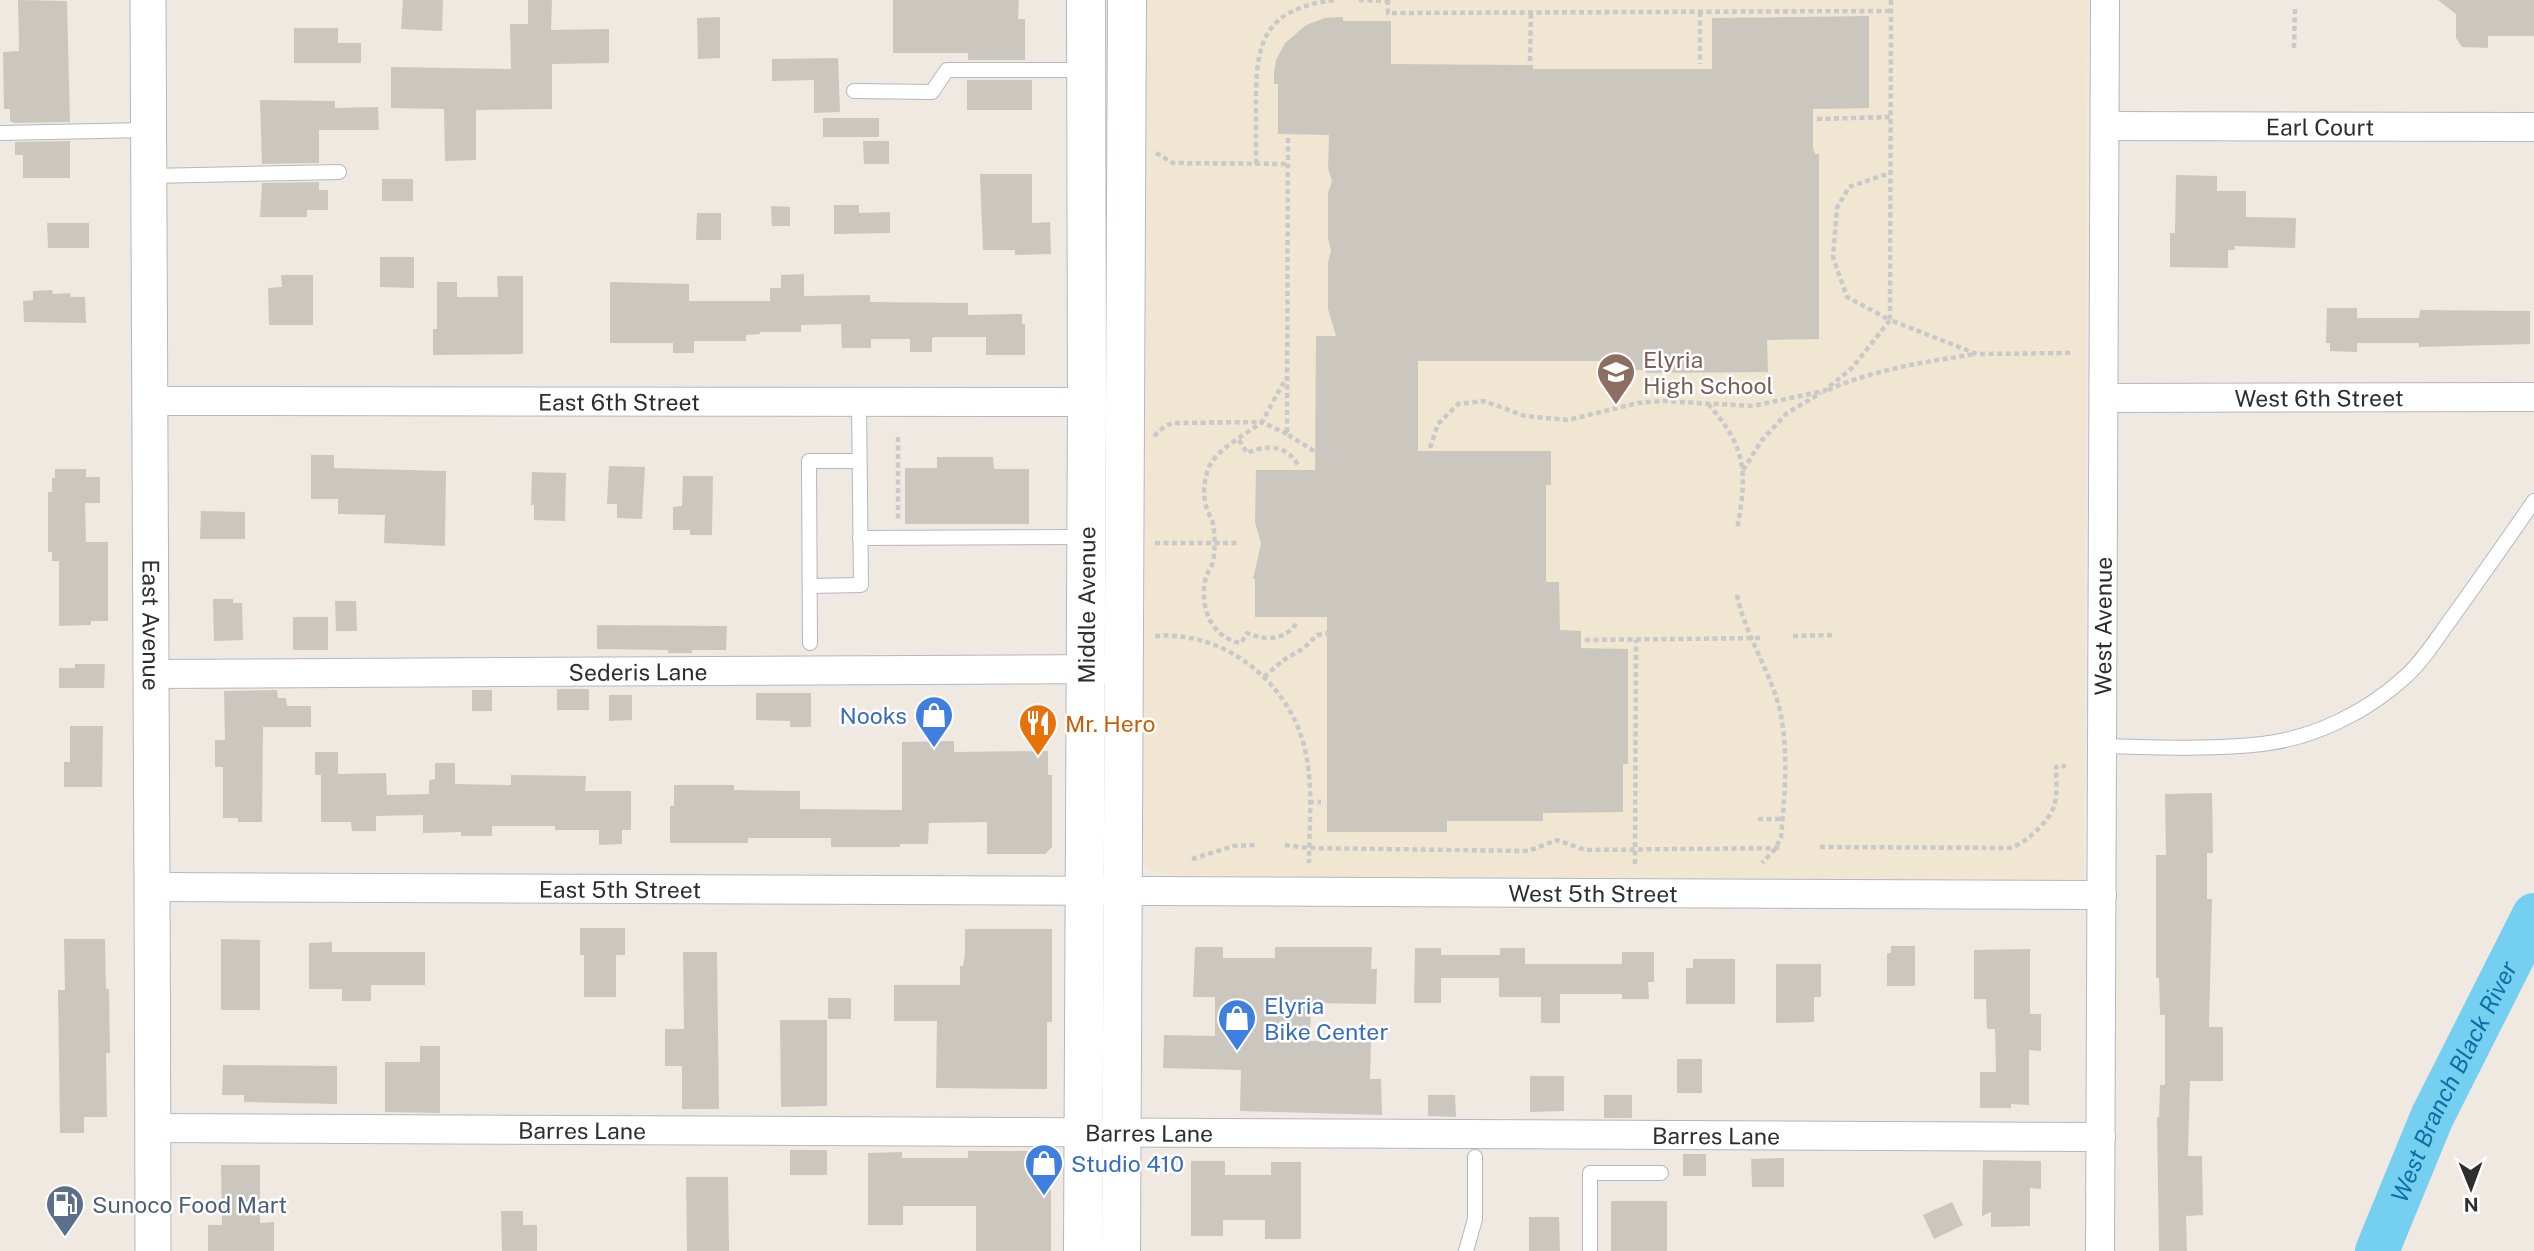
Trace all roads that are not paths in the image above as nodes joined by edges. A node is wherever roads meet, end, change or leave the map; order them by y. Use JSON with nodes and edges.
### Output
{"nodes":[{"id":1,"x":149,"y":0,"type":"edge"},
{"id":2,"x":1086,"y":0,"type":"edge"},
{"id":3,"x":1127,"y":0,"type":"edge"},
{"id":4,"x":2105,"y":0,"type":"edge"},
{"id":5,"x":1085,"y":70,"type":"junction"},
{"id":6,"x":854,"y":91,"type":"dead end"},
{"id":7,"x":2105,"y":126,"type":"junction"},
{"id":8,"x":2534,"y":127,"type":"edge"},
{"id":9,"x":149,"y":130,"type":"junction"},
{"id":10,"x":0,"y":133,"type":"edge"},
{"id":11,"x":340,"y":172,"type":"dead end"},
{"id":12,"x":150,"y":176,"type":"junction"},
{"id":13,"x":2534,"y":397,"type":"edge"},
{"id":14,"x":2104,"y":398,"type":"junction"},
{"id":15,"x":152,"y":401,"type":"junction"},
{"id":16,"x":859,"y":402,"type":"junction"},
{"id":17,"x":1087,"y":402,"type":"junction"},
{"id":18,"x":859,"y":461,"type":"junction"},
{"id":19,"x":2534,"y":501,"type":"edge"},
{"id":20,"x":1087,"y":537,"type":"junction"},
{"id":21,"x":860,"y":538,"type":"junction"},
{"id":22,"x":810,"y":586,"type":"junction"},
{"id":23,"x":810,"y":643,"type":"dead end"},
{"id":24,"x":1086,"y":669,"type":"junction"},
{"id":25,"x":1125,"y":669,"type":"junction"},
{"id":26,"x":150,"y":674,"type":"junction"},
{"id":27,"x":2102,"y":746,"type":"junction"},
{"id":28,"x":153,"y":887,"type":"junction"},
{"id":29,"x":1105,"y":891,"type":"junction"},
{"id":30,"x":2102,"y":895,"type":"junction"},
{"id":31,"x":153,"y":1128,"type":"junction"},
{"id":32,"x":1084,"y":1131,"type":"junction"},
{"id":33,"x":1122,"y":1132,"type":"junction"},
{"id":34,"x":2101,"y":1137,"type":"junction"},
{"id":35,"x":1475,"y":1157,"type":"dead end"},
{"id":36,"x":1661,"y":1173,"type":"dead end"},
{"id":37,"x":153,"y":1251,"type":"edge"},
{"id":38,"x":1083,"y":1251,"type":"edge"},
{"id":39,"x":1121,"y":1251,"type":"edge"},
{"id":40,"x":1466,"y":1251,"type":"edge"},
{"id":41,"x":1590,"y":1251,"type":"edge"},
{"id":42,"x":2100,"y":1251,"type":"edge"}],
"edges":[{"from":1,"to":9,"type":"street","name":"East Avenue"},
{"from":2,"to":5,"type":"main road","name":"Middle Avenue"},
{"from":3,"to":25,"type":"main road","name":"Middle Avenue"},
{"from":4,"to":7,"type":"street","name":"West Avenue"},
{"from":5,"to":6,"type":"lane"},
{"from":5,"to":17,"type":"main road","name":"Middle Avenue"},
{"from":7,"to":8,"type":"street","name":"Earl Court"},
{"from":7,"to":14,"type":"street","name":"West Avenue"},
{"from":9,"to":10,"type":"lane"},
{"from":9,"to":12,"type":"street","name":"East Avenue"},
{"from":11,"to":12,"type":"lane"},
{"from":12,"to":15,"type":"street","name":"East Avenue"},
{"from":13,"to":14,"type":"street","name":"West 6th Street"},
{"from":14,"to":27,"type":"street","name":"West Avenue"},
{"from":15,"to":16,"type":"street","name":"East 6th Street"},
{"from":15,"to":26,"type":"street","name":"East Avenue"},
{"from":16,"to":17,"type":"street","name":"East 6th Street"},
{"from":16,"to":18,"type":"lane"},
{"from":17,"to":20,"type":"main road","name":"Middle Avenue"},
{"from":18,"to":21,"type":"lane"},
{"from":18,"to":22,"type":"lane"},
{"from":19,"to":27,"type":"lane"},
{"from":20,"to":21,"type":"lane"},
{"from":20,"to":24,"type":"main road","name":"Middle Avenue"},
{"from":21,"to":22,"type":"lane"},
{"from":22,"to":23,"type":"lane"},
{"from":24,"to":25,"type":"street","name":"Sederis Lane"},
{"from":24,"to":26,"type":"street","name":"Sederis Lane"},
{"from":24,"to":29,"type":"main road","name":"Middle Avenue"},
{"from":25,"to":29,"type":"main road","name":"Middle Avenue"},
{"from":26,"to":28,"type":"street","name":"East Avenue"},
{"from":27,"to":30,"type":"street","name":"West Avenue"},
{"from":28,"to":29,"type":"street","name":"East 5th Street"},
{"from":28,"to":31,"type":"street","name":"East Avenue"},
{"from":29,"to":30,"type":"street","name":"West 5th Street"},
{"from":29,"to":32,"type":"main road","name":"Middle Avenue"},
{"from":29,"to":33,"type":"main road","name":"Middle Avenue"},
{"from":30,"to":34,"type":"street","name":"West Avenue"},
{"from":31,"to":32,"type":"street","name":"Barres Lane"},
{"from":31,"to":37,"type":"street","name":"East Avenue"},
{"from":32,"to":33,"type":"street","name":"Barres Lane"},
{"from":32,"to":38,"type":"main road","name":"Middle Avenue"},
{"from":33,"to":34,"type":"street","name":"Barres Lane"},
{"from":33,"to":39,"type":"main road","name":"Middle Avenue"},
{"from":34,"to":42,"type":"street","name":"West Avenue"},
{"from":35,"to":40,"type":"lane"},
{"from":36,"to":41,"type":"lane"}]}
